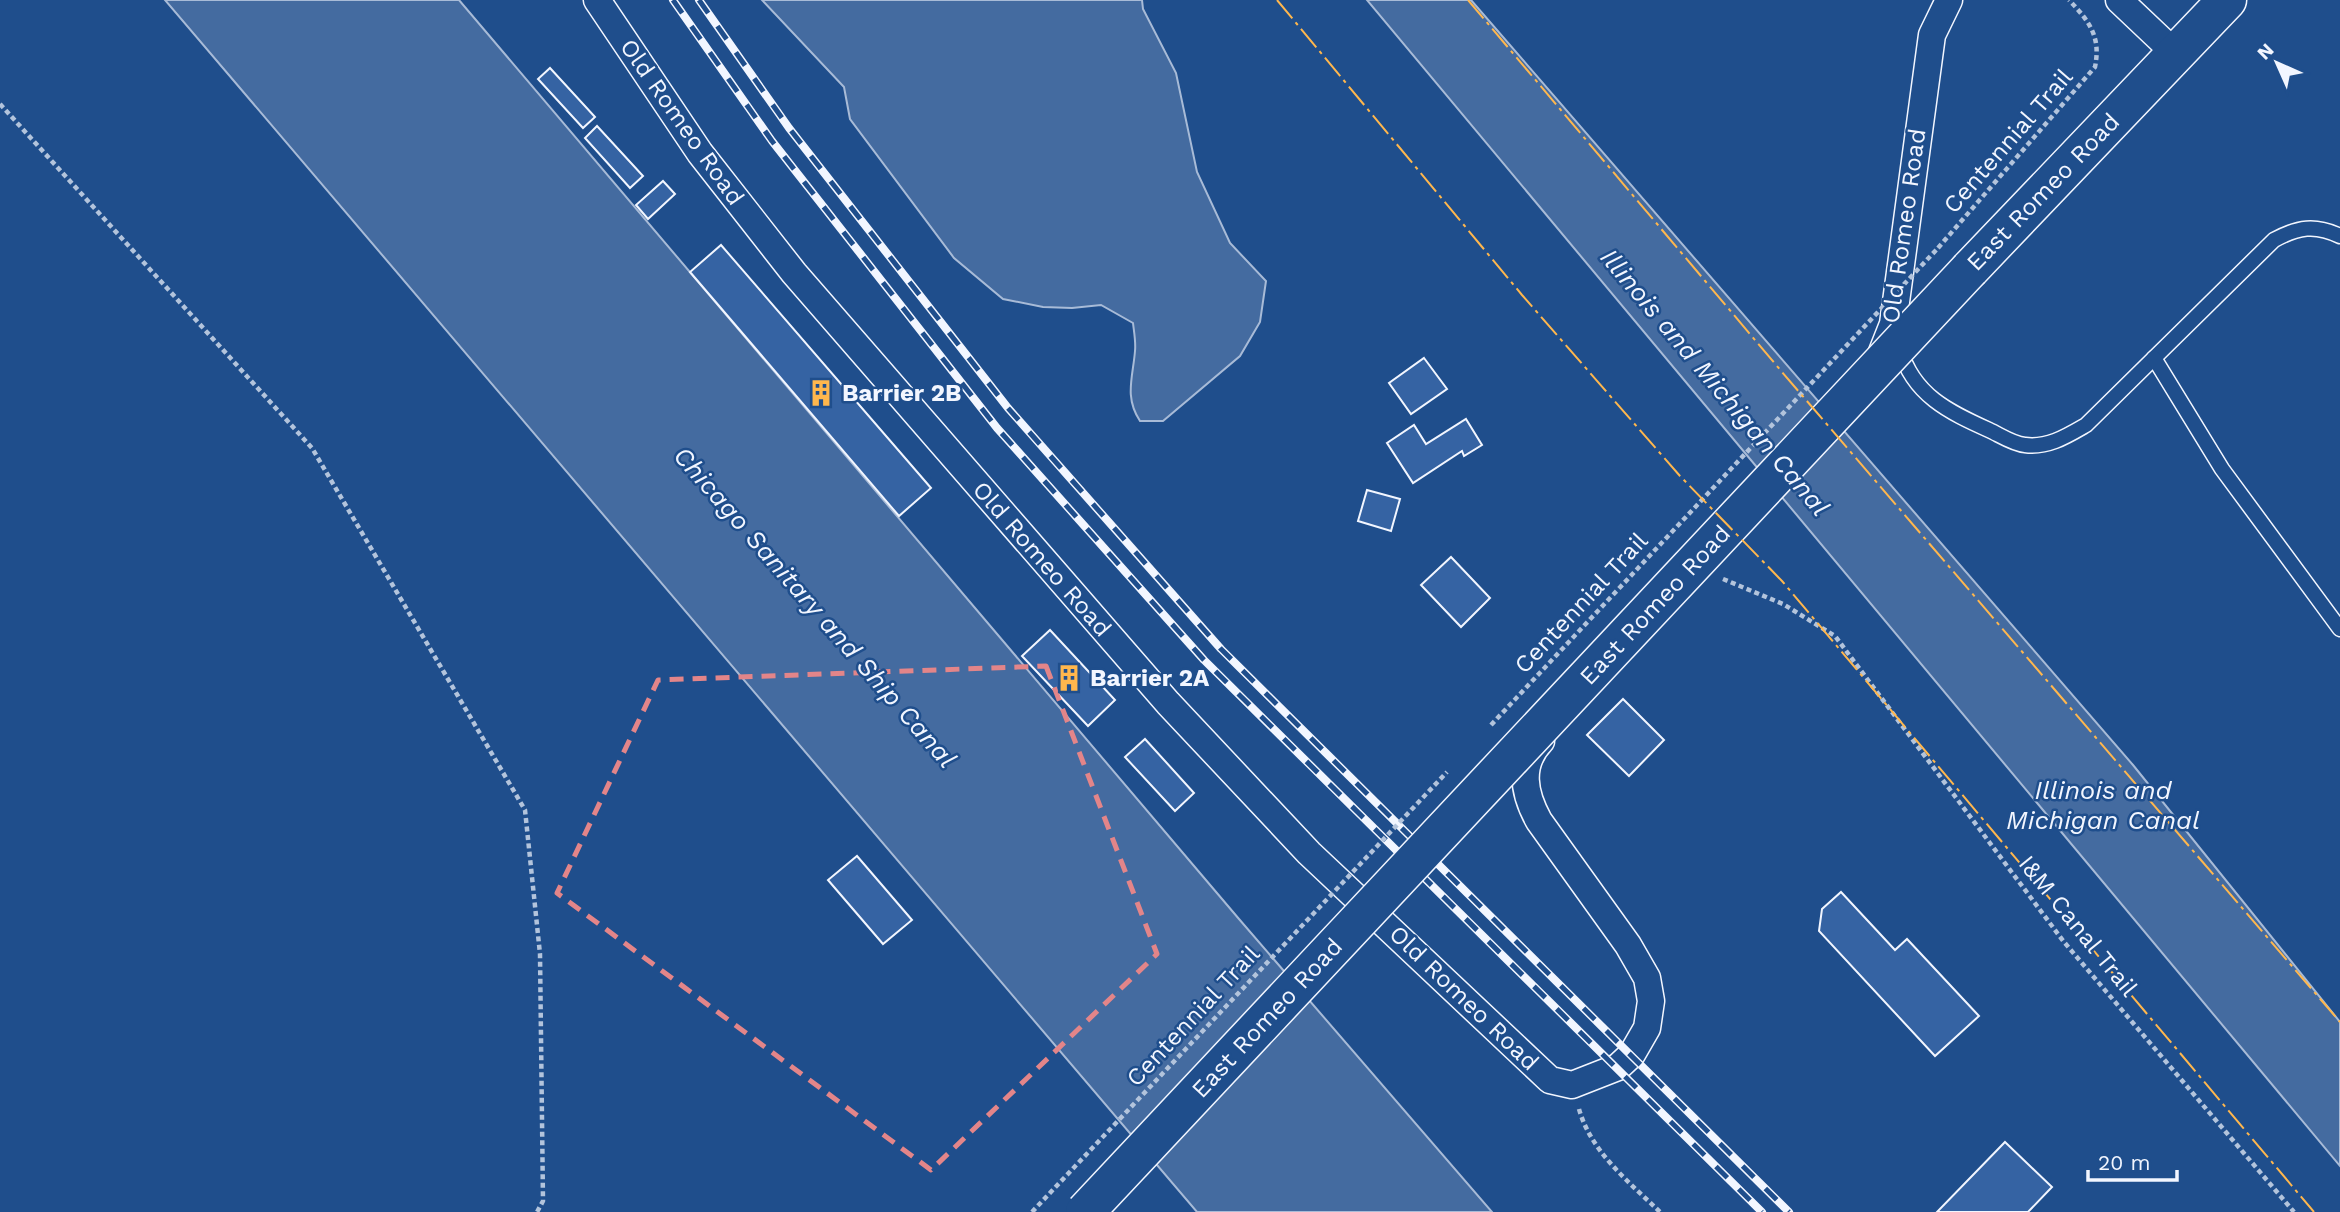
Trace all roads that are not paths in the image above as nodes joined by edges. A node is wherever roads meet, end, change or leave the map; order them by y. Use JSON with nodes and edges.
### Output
{"nodes":[{"id":1,"x":597,"y":0,"type":"edge"},
{"id":2,"x":1949,"y":0,"type":"edge"},
{"id":3,"x":2119,"y":0,"type":"edge"},
{"id":4,"x":2227,"y":0,"type":"edge"},
{"id":5,"x":2176,"y":54,"type":"junction"},
{"id":6,"x":2340,"y":236,"type":"edge"},
{"id":7,"x":1893,"y":324,"type":"junction"},
{"id":8,"x":2154,"y":358,"type":"junction"},
{"id":9,"x":2340,"y":629,"type":"edge"},
{"id":10,"x":1085,"y":1212,"type":"edge"}],
"edges":[{"from":1,"to":7,"type":"street","name":"Old Romeo Road"},
{"from":2,"to":7,"type":"street","name":"Old Romeo Road"},
{"from":3,"to":5,"type":"street"},
{"from":4,"to":5,"type":"main road","name":"East Romeo Road"},
{"from":5,"to":10,"type":"main road","name":"East Romeo Road","bridge":true},
{"from":6,"to":8,"type":"lane"},
{"from":7,"to":8,"type":"lane"},
{"from":8,"to":9,"type":"lane"}]}
